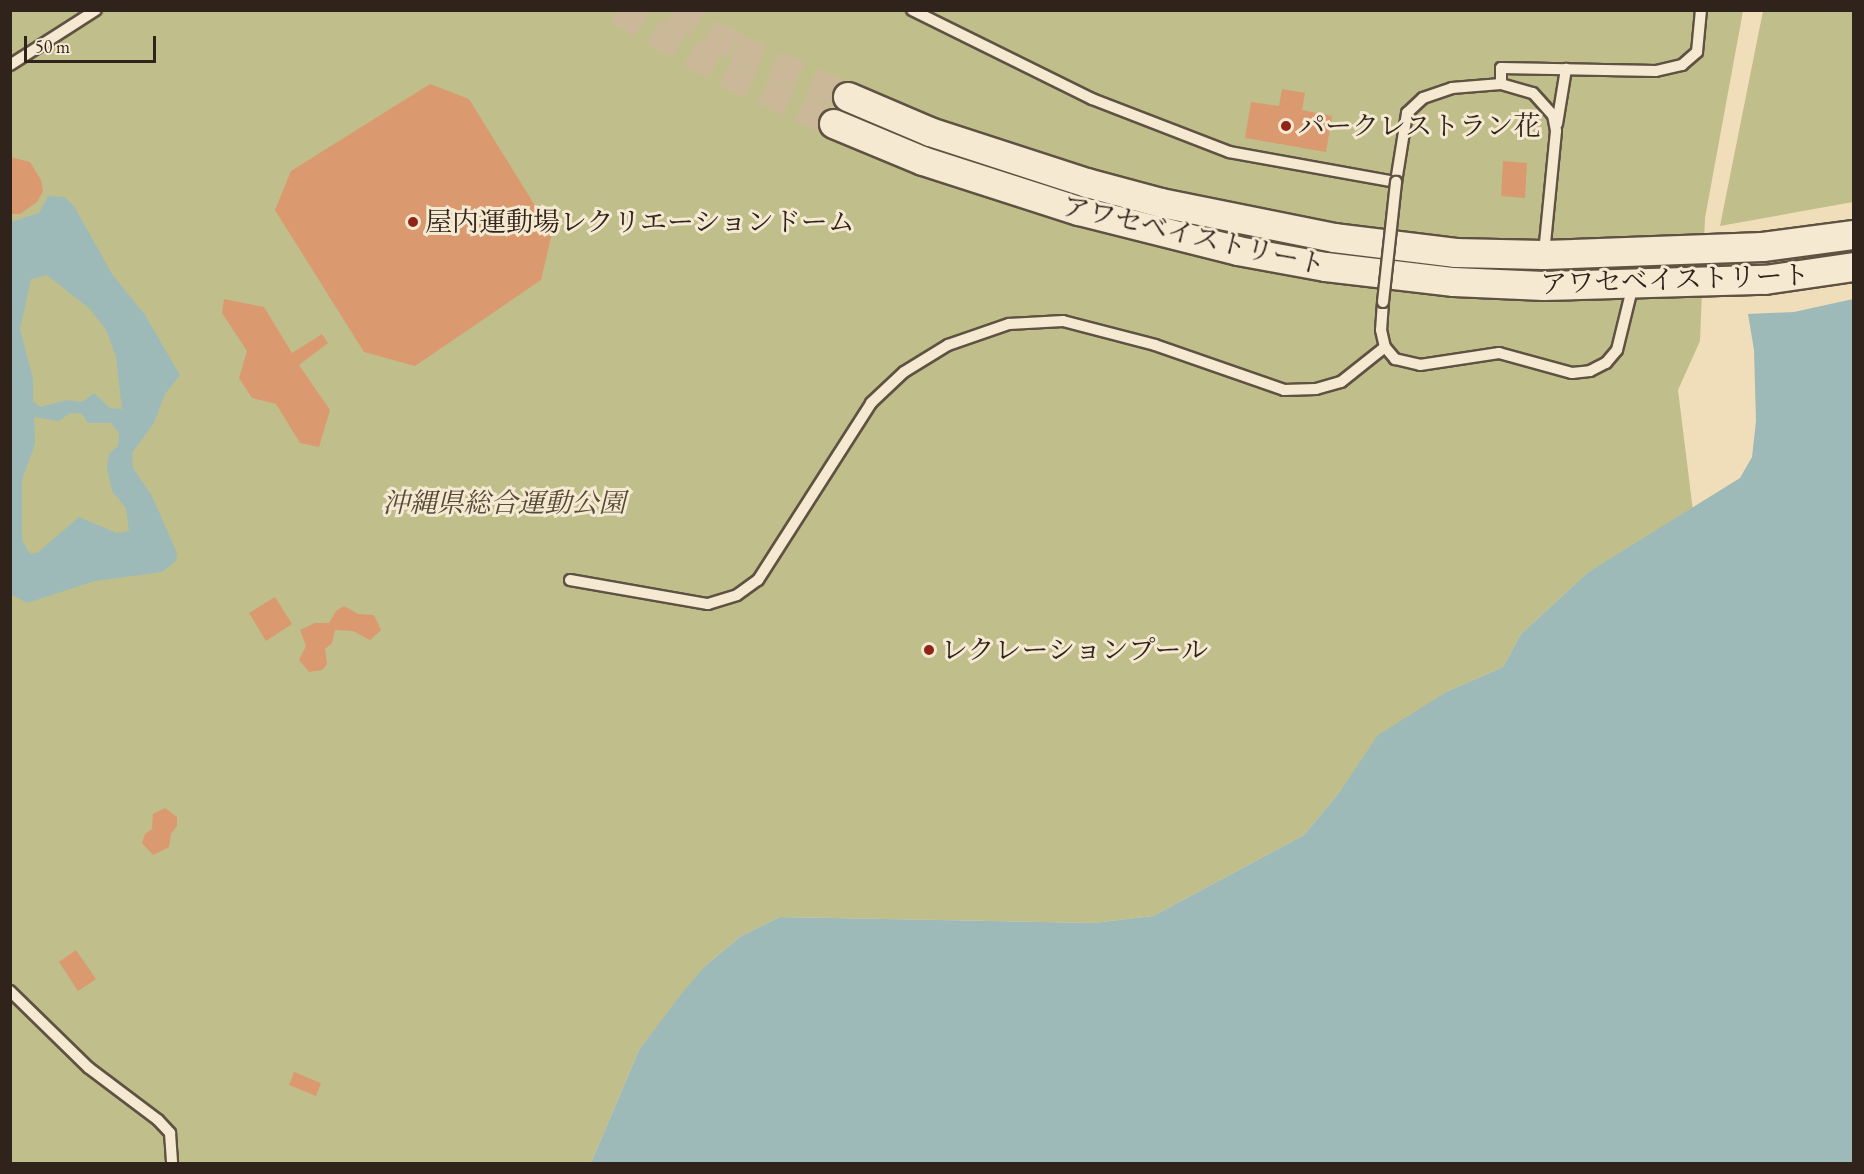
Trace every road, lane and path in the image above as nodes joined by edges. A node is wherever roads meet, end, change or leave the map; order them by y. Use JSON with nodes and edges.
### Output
{"nodes":[{"id":1,"x":96,"y":10,"type":"edge"},
{"id":2,"x":912,"y":10,"type":"edge"},
{"id":3,"x":1701,"y":10,"type":"edge"},
{"id":4,"x":10,"y":65,"type":"edge"},
{"id":5,"x":1566,"y":69,"type":"junction"},
{"id":6,"x":1501,"y":84,"type":"junction"},
{"id":7,"x":848,"y":97,"type":"tunnel mouth"},
{"id":8,"x":834,"y":124,"type":"tunnel mouth"},
{"id":9,"x":1556,"y":130,"type":"junction"},
{"id":10,"x":1396,"y":182,"type":"junction"},
{"id":11,"x":1854,"y":236,"type":"edge"},
{"id":12,"x":1544,"y":255,"type":"junction"},
{"id":13,"x":1854,"y":267,"type":"edge"},
{"id":14,"x":1633,"y":285,"type":"junction"},
{"id":15,"x":1385,"y":346,"type":"junction"},
{"id":16,"x":570,"y":580,"type":"dead end"},
{"id":17,"x":10,"y":991,"type":"edge"},
{"id":18,"x":172,"y":1164,"type":"edge"}],
"edges":[{"from":1,"to":4,"type":"lane"},
{"from":2,"to":10,"type":"lane"},
{"from":3,"to":5,"type":"lane"},
{"from":5,"to":6,"type":"lane"},
{"from":5,"to":9,"type":"lane"},
{"from":6,"to":9,"type":"lane"},
{"from":6,"to":10,"type":"lane"},
{"from":7,"to":12,"type":"main road","name":"アワセベイストリート"},
{"from":8,"to":14,"type":"main road","name":"アワセベイストリート"},
{"from":9,"to":12,"type":"lane"},
{"from":10,"to":15,"type":"lane","bridge":true},
{"from":11,"to":12,"type":"main road","name":"アワセベイストリート"},
{"from":13,"to":14,"type":"main road","name":"アワセベイストリート"},
{"from":14,"to":15,"type":"lane"},
{"from":15,"to":16,"type":"lane"},
{"from":17,"to":18,"type":"lane"}]}
